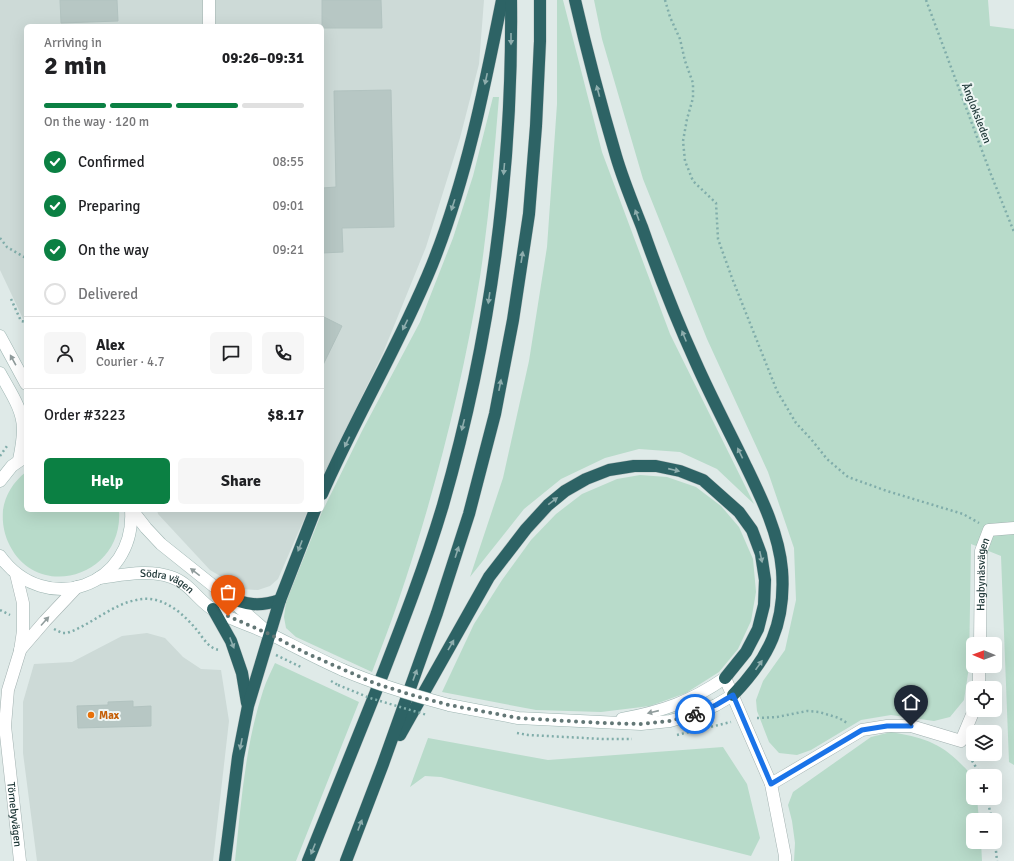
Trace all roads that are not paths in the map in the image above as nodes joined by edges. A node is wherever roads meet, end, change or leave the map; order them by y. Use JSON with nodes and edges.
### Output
{"nodes":[{"id":1,"x":209,"y":0,"type":"edge"},
{"id":2,"x":502,"y":0,"type":"edge"},
{"id":3,"x":511,"y":0,"type":"edge"},
{"id":4,"x":540,"y":0,"type":"edge"},
{"id":5,"x":575,"y":0,"type":"edge"},
{"id":6,"x":209,"y":24,"type":"edge"},
{"id":7,"x":0,"y":336,"type":"edge"},
{"id":8,"x":0,"y":373,"type":"edge"},
{"id":9,"x":24,"y":380,"type":"edge"},
{"id":10,"x":23,"y":458,"type":"edge"},
{"id":11,"x":0,"y":481,"type":"edge"},
{"id":12,"x":324,"y":490,"type":"edge"},
{"id":13,"x":131,"y":512,"type":"edge"},
{"id":14,"x":133,"y":512,"type":"edge"},
{"id":15,"x":314,"y":512,"type":"edge"},
{"id":16,"x":1014,"y":528,"type":"edge"},
{"id":17,"x":2,"y":560,"type":"edge"},
{"id":18,"x":16,"y":574,"type":"junction"},
{"id":19,"x":99,"y":578,"type":"junction"},
{"id":20,"x":77,"y":587,"type":"junction"},
{"id":21,"x":226,"y":596,"type":"junction"},
{"id":22,"x":280,"y":600,"type":"junction"},
{"id":23,"x":213,"y":609,"type":"junction"},
{"id":24,"x":269,"y":634,"type":"junction"},
{"id":25,"x":980,"y":637,"type":"edge"},
{"id":26,"x":20,"y":651,"type":"junction"},
{"id":27,"x":725,"y":678,"type":"junction"},
{"id":28,"x":733,"y":695,"type":"junction"},
{"id":29,"x":248,"y":706,"type":"junction"},
{"id":30,"x":971,"y":717,"type":"edge"},
{"id":31,"x":601,"y":723,"type":"junction"},
{"id":32,"x":383,"y":764,"type":"junction"},
{"id":33,"x":771,"y":784,"type":"junction"},
{"id":34,"x":20,"y":861,"type":"edge"},
{"id":35,"x":225,"y":861,"type":"edge"},
{"id":36,"x":308,"y":861,"type":"edge"},
{"id":37,"x":346,"y":861,"type":"edge"},
{"id":38,"x":785,"y":861,"type":"edge"}],
"edges":[{"from":1,"to":6,"type":"main road"},
{"from":2,"to":12,"type":"highway","one_way":true},
{"from":3,"to":36,"type":"highway","one_way":true},
{"from":32,"to":4,"type":"highway","one_way":true},
{"from":28,"to":5,"type":"highway","one_way":true},
{"from":9,"to":7,"type":"main road","one_way":true},
{"from":8,"to":10,"type":"main road"},
{"from":10,"to":11,"type":"main road"},
{"from":13,"to":19,"type":"main road"},
{"from":21,"to":14,"type":"main road","name":"Södra vägen","one_way":true},
{"from":15,"to":22,"type":"highway","one_way":true},
{"from":16,"to":25,"type":"main road","name":"Hagbynäsvägen"},
{"from":17,"to":18,"type":"main road"},
{"from":18,"to":20,"type":"main road"},
{"from":18,"to":26,"type":"main road","name":"Törnebyvägen"},
{"from":19,"to":20,"type":"main road"},
{"from":19,"to":23,"type":"main road","name":"Södra vägen"},
{"from":26,"to":20,"type":"main road","name":"Törnebyvägen","one_way":true},
{"from":21,"to":22,"type":"highway"},
{"from":21,"to":24,"type":"main road","name":"Södra vägen"},
{"from":22,"to":24,"type":"highway"},
{"from":23,"to":24,"type":"main road","name":"Södra vägen"},
{"from":23,"to":29,"type":"highway","one_way":true},
{"from":24,"to":29,"type":"highway"},
{"from":24,"to":31,"type":"main road","name":"Södra vägen","bridge":true},
{"from":26,"to":34,"type":"main road","name":"Törnebyvägen"},
{"from":27,"to":28,"type":"main road"},
{"from":27,"to":31,"type":"main road","name":"Södra vägen","one_way":true},
{"from":32,"to":27,"type":"highway","one_way":true},
{"from":28,"to":31,"type":"main road","name":"Södra vägen"},
{"from":28,"to":33,"type":"main road"},
{"from":29,"to":35,"type":"highway","one_way":true},
{"from":30,"to":33,"type":"main road"},
{"from":37,"to":32,"type":"highway","one_way":true},
{"from":33,"to":38,"type":"main road"}]}
